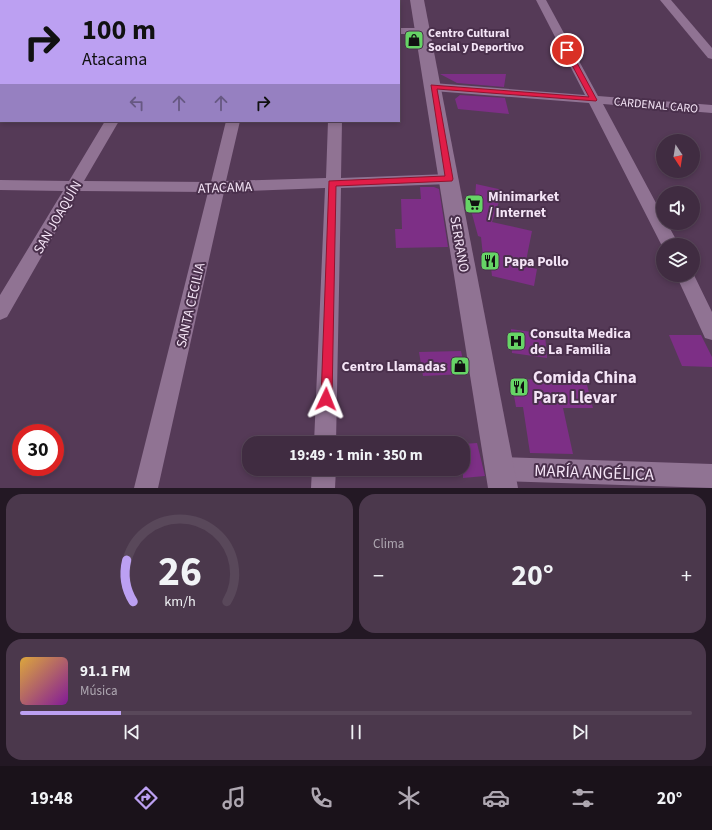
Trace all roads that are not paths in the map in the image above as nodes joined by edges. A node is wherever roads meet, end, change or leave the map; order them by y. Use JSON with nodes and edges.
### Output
{"nodes":[{"id":1,"x":417,"y":0,"type":"edge"},
{"id":2,"x":541,"y":0,"type":"edge"},
{"id":3,"x":665,"y":0,"type":"edge"},
{"id":4,"x":400,"y":31,"type":"edge"},
{"id":5,"x":423,"y":31,"type":"junction"},
{"id":6,"x":712,"y":55,"type":"edge"},
{"id":7,"x":433,"y":87,"type":"junction"},
{"id":8,"x":594,"y":100,"type":"junction"},
{"id":9,"x":712,"y":109,"type":"edge"},
{"id":10,"x":111,"y":122,"type":"edge"},
{"id":11,"x":233,"y":122,"type":"edge"},
{"id":12,"x":335,"y":122,"type":"edge"},
{"id":13,"x":449,"y":179,"type":"junction"},
{"id":14,"x":332,"y":183,"type":"junction"},
{"id":15,"x":0,"y":185,"type":"edge"},
{"id":16,"x":74,"y":186,"type":"junction"},
{"id":17,"x":218,"y":188,"type":"junction"},
{"id":18,"x":666,"y":238,"type":"edge"},
{"id":19,"x":688,"y":282,"type":"edge"},
{"id":20,"x":0,"y":312,"type":"edge"},
{"id":21,"x":712,"y":332,"type":"edge"},
{"id":22,"x":325,"y":436,"type":"edge"},
{"id":23,"x":324,"y":476,"type":"edge"},
{"id":24,"x":712,"y":476,"type":"edge"},
{"id":25,"x":501,"y":479,"type":"edge"},
{"id":26,"x":146,"y":488,"type":"edge"},
{"id":27,"x":323,"y":488,"type":"edge"}],
"edges":[{"from":1,"to":5,"type":"main road","name":"SERRANO"},
{"from":2,"to":8,"type":"street"},
{"from":3,"to":6,"type":"street"},
{"from":4,"to":5,"type":"street"},
{"from":5,"to":7,"type":"main road","name":"SERRANO"},
{"from":7,"to":8,"type":"street","name":"CARDENAL CARO"},
{"from":7,"to":13,"type":"main road","name":"SERRANO"},
{"from":8,"to":9,"type":"street","name":"CARDENAL CARO"},
{"from":8,"to":18,"type":"street"},
{"from":10,"to":16,"type":"street","name":"SAN JOAQUÍN"},
{"from":11,"to":17,"type":"street","name":"SANTA CECILIA"},
{"from":12,"to":14,"type":"street"},
{"from":13,"to":14,"type":"street","name":"ATACAMA"},
{"from":13,"to":25,"type":"main road","name":"SERRANO"},
{"from":14,"to":17,"type":"street","name":"ATACAMA"},
{"from":14,"to":22,"type":"street"},
{"from":15,"to":16,"type":"street","name":"ATACAMA"},
{"from":16,"to":17,"type":"street","name":"ATACAMA"},
{"from":16,"to":20,"type":"street","name":"SAN JOAQUÍN"},
{"from":17,"to":26,"type":"street","name":"SANTA CECILIA"},
{"from":19,"to":21,"type":"street"},
{"from":23,"to":27,"type":"street"},
{"from":24,"to":25,"type":"street","name":"MARÍA ANGÉLICA"}]}
